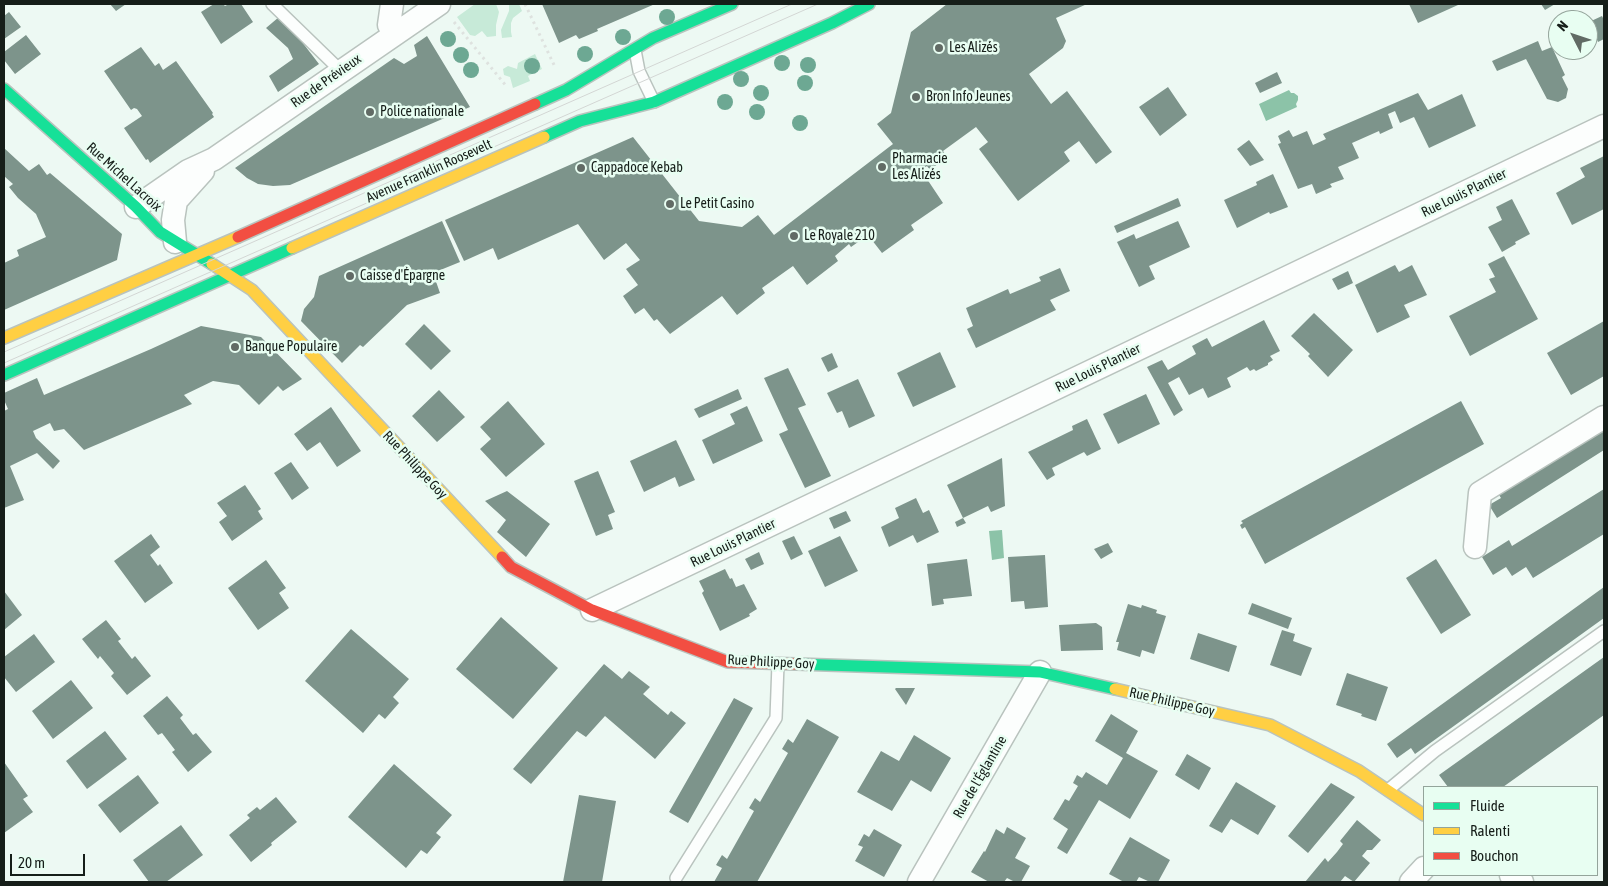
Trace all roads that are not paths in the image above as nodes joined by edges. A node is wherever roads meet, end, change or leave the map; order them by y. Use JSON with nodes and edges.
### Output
{"nodes":[{"id":1,"x":272,"y":4,"type":"edge"},
{"id":2,"x":392,"y":4,"type":"edge"},
{"id":3,"x":732,"y":4,"type":"edge"},
{"id":4,"x":869,"y":4,"type":"edge"},
{"id":5,"x":856,"y":7,"type":"edge"},
{"id":6,"x":445,"y":11,"type":"edge"},
{"id":7,"x":394,"y":34,"type":"junction"},
{"id":8,"x":634,"y":48,"type":"junction"},
{"id":9,"x":341,"y":71,"type":"junction"},
{"id":10,"x":4,"y":89,"type":"edge"},
{"id":11,"x":654,"y":102,"type":"junction"},
{"id":12,"x":1604,"y":126,"type":"edge"},
{"id":13,"x":214,"y":159,"type":"junction"},
{"id":14,"x":176,"y":201,"type":"junction"},
{"id":15,"x":141,"y":211,"type":"junction"},
{"id":16,"x":175,"y":242,"type":"junction"},
{"id":17,"x":196,"y":255,"type":"junction"},
{"id":18,"x":231,"y":275,"type":"junction"},
{"id":19,"x":4,"y":338,"type":"edge"},
{"id":20,"x":4,"y":375,"type":"edge"},
{"id":21,"x":1604,"y":417,"type":"edge"},
{"id":22,"x":1475,"y":547,"type":"dead end"},
{"id":23,"x":592,"y":610,"type":"junction"},
{"id":24,"x":1604,"y":631,"type":"edge"},
{"id":25,"x":778,"y":664,"type":"junction"},
{"id":26,"x":1040,"y":672,"type":"junction"},
{"id":27,"x":1388,"y":790,"type":"junction"},
{"id":28,"x":1423,"y":814,"type":"edge"},
{"id":29,"x":1423,"y":869,"type":"edge"},
{"id":30,"x":676,"y":878,"type":"dead end"},
{"id":31,"x":919,"y":882,"type":"edge"},
{"id":32,"x":1411,"y":882,"type":"edge"}],
"edges":[{"from":1,"to":9,"type":"lane"},
{"from":2,"to":7,"type":"street"},
{"from":3,"to":8,"type":"main road","name":"Avenue Franklin Roosevelt"},
{"from":4,"to":5,"type":"main road","name":"Avenue Franklin Roosevelt"},
{"from":5,"to":11,"type":"main road","name":"Avenue Franklin Roosevelt"},
{"from":6,"to":7,"type":"street","name":"Rue de Prévieux"},
{"from":7,"to":9,"type":"street","name":"Rue de Prévieux"},
{"from":8,"to":11,"type":"lane"},
{"from":8,"to":17,"type":"main road","name":"Avenue Franklin Roosevelt"},
{"from":9,"to":13,"type":"street","name":"Rue de Prévieux"},
{"from":10,"to":15,"type":"main road","name":"Rue Michel Lacroix"},
{"from":11,"to":18,"type":"main road","name":"Avenue Franklin Roosevelt"},
{"from":12,"to":23,"type":"street","name":"Rue Louis Plantier"},
{"from":13,"to":14,"type":"street","name":"Rue de Prévieux"},
{"from":13,"to":15,"type":"street","name":"Rue de Prévieux"},
{"from":14,"to":15,"type":"street","name":"Rue de Prévieux"},
{"from":14,"to":16,"type":"street"},
{"from":15,"to":16,"type":"main road","name":"Rue Michel Lacroix"},
{"from":16,"to":17,"type":"main road","name":"Rue Michel Lacroix"},
{"from":17,"to":18,"type":"main road","name":"Rue Michel Lacroix"},
{"from":17,"to":19,"type":"main road","name":"Avenue Franklin Roosevelt"},
{"from":18,"to":20,"type":"main road","name":"Avenue Franklin Roosevelt"},
{"from":18,"to":23,"type":"main road","name":"Rue Philippe Goy"},
{"from":21,"to":22,"type":"street"},
{"from":23,"to":25,"type":"main road","name":"Rue Philippe Goy"},
{"from":24,"to":27,"type":"lane"},
{"from":25,"to":26,"type":"main road","name":"Rue Philippe Goy"},
{"from":25,"to":30,"type":"lane"},
{"from":26,"to":27,"type":"main road","name":"Rue Philippe Goy"},
{"from":26,"to":31,"type":"street","name":"Rue de l'Églantine"},
{"from":27,"to":28,"type":"main road","name":"Rue Philippe Goy"},
{"from":29,"to":32,"type":"street"}]}
